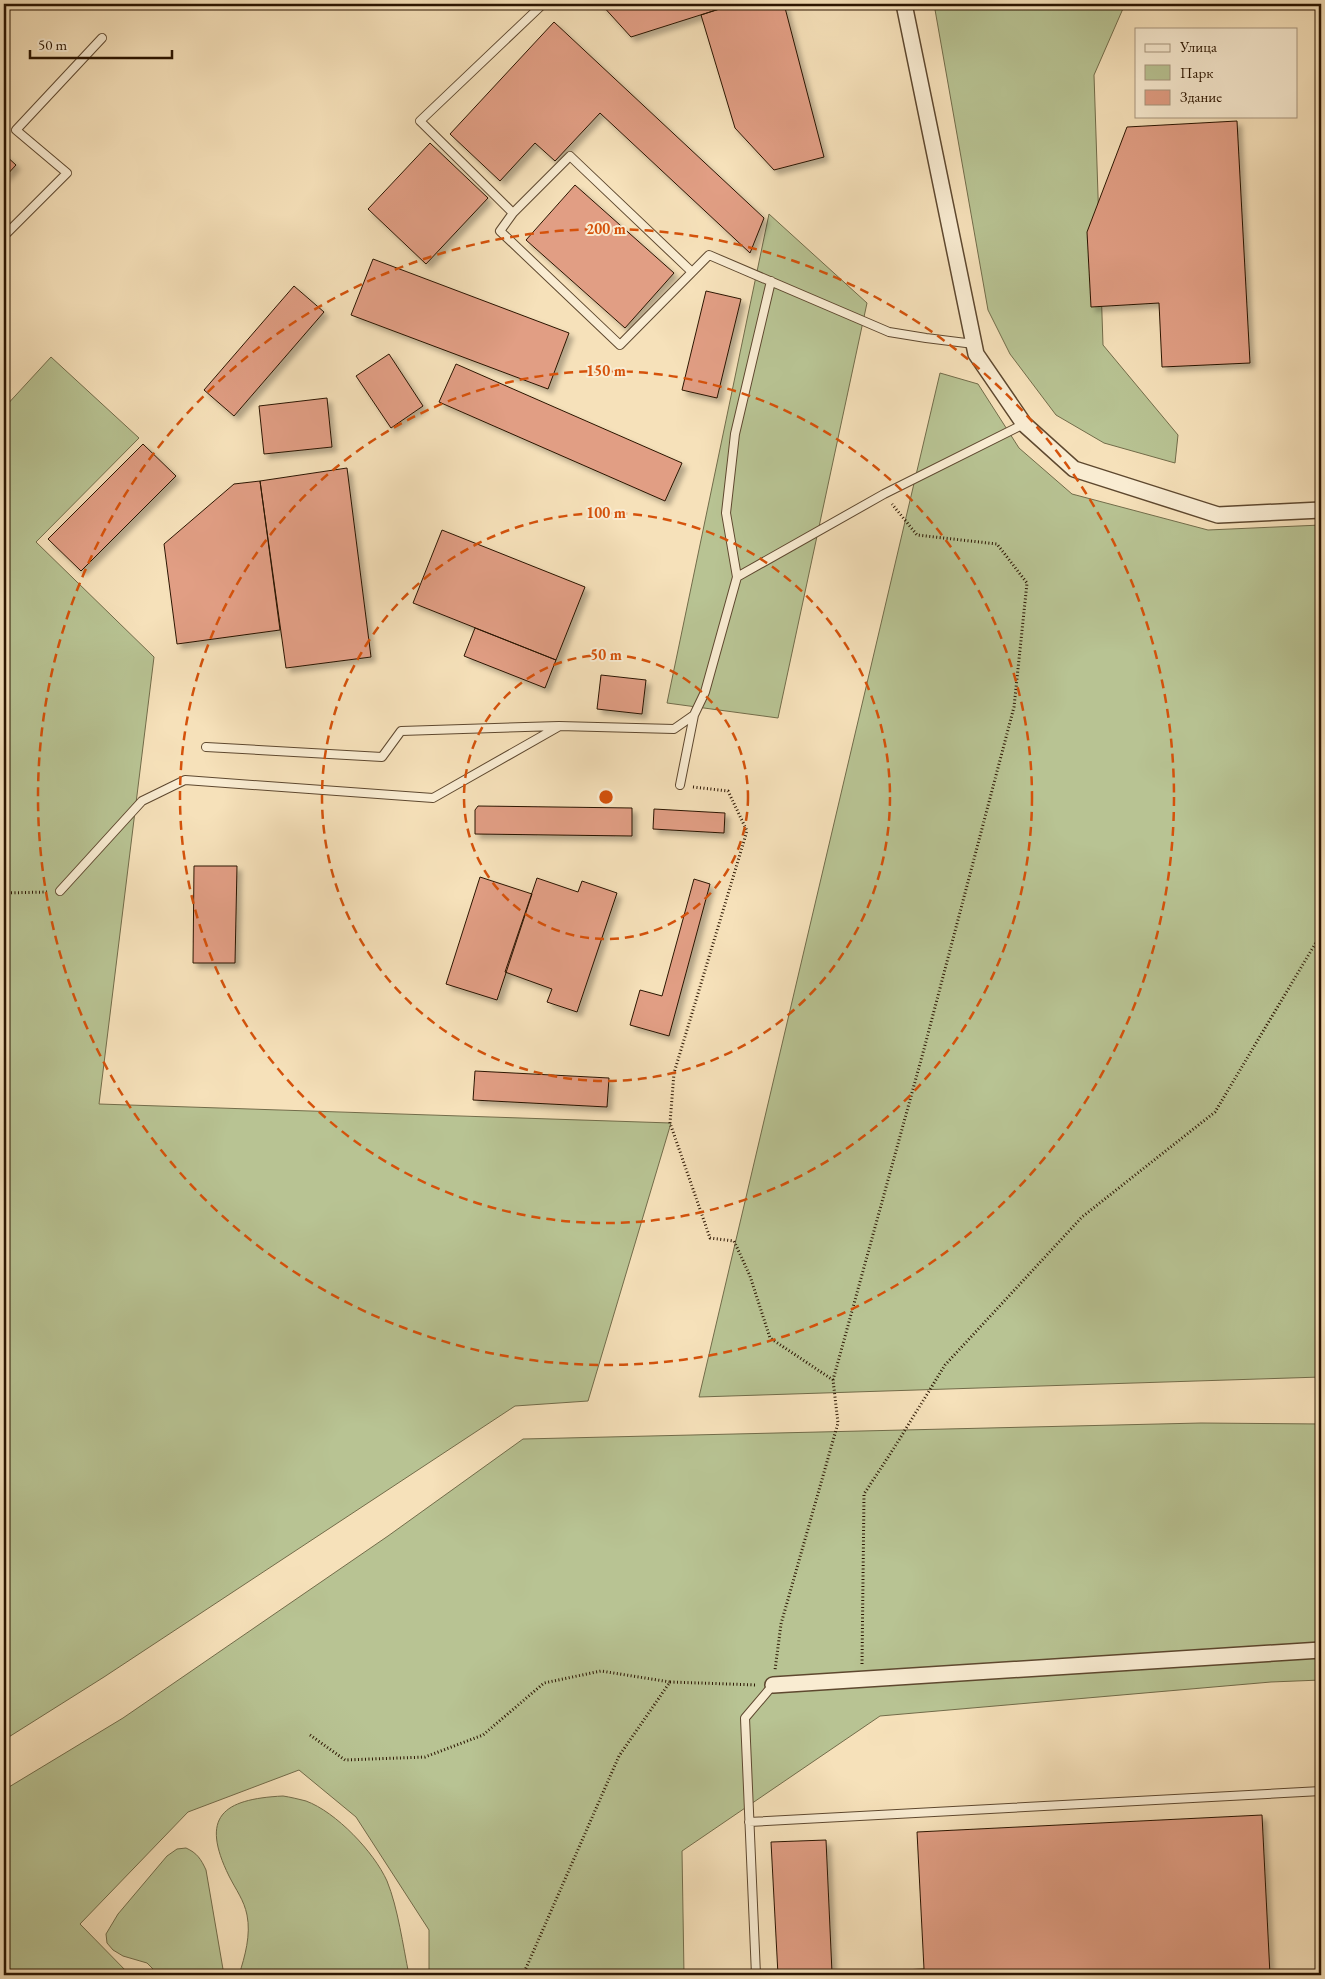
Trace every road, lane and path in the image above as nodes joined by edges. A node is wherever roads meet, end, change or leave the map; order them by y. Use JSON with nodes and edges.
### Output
{"nodes":[{"id":1,"x":543,"y":4,"type":"edge"},
{"id":2,"x":904,"y":4,"type":"edge"},
{"id":3,"x":102,"y":38,"type":"dead end"},
{"id":4,"x":513,"y":213,"type":"junction"},
{"id":5,"x":4,"y":236,"type":"edge"},
{"id":6,"x":692,"y":272,"type":"junction"},
{"id":7,"x":771,"y":281,"type":"junction"},
{"id":8,"x":974,"y":344,"type":"junction"},
{"id":9,"x":1024,"y":424,"type":"junction"},
{"id":10,"x":884,"y":494,"type":"junction"},
{"id":11,"x":1321,"y":510,"type":"edge"},
{"id":12,"x":737,"y":577,"type":"junction"},
{"id":13,"x":694,"y":715,"type":"junction"},
{"id":14,"x":559,"y":726,"type":"junction"},
{"id":15,"x":206,"y":747,"type":"dead end"},
{"id":16,"x":680,"y":785,"type":"joint"},
{"id":17,"x":60,"y":891,"type":"joint"},
{"id":18,"x":4,"y":893,"type":"edge"},
{"id":19,"x":1321,"y":934,"type":"edge"},
{"id":20,"x":833,"y":1380,"type":"junction"},
{"id":21,"x":1321,"y":1650,"type":"edge"},
{"id":22,"x":862,"y":1680,"type":"junction"},
{"id":23,"x":670,"y":1682,"type":"junction"},
{"id":24,"x":773,"y":1685,"type":"junction"},
{"id":25,"x":310,"y":1735,"type":"dead end"},
{"id":26,"x":1321,"y":1791,"type":"edge"},
{"id":27,"x":749,"y":1822,"type":"junction"},
{"id":28,"x":523,"y":1975,"type":"edge"},
{"id":29,"x":756,"y":1975,"type":"edge"}],
"edges":[{"from":1,"to":4,"type":"lane"},
{"from":2,"to":8,"type":"street"},
{"from":3,"to":5,"type":"lane"},
{"from":4,"to":6,"type":"lane"},
{"from":4,"to":6,"type":"lane"},
{"from":6,"to":7,"type":"lane"},
{"from":7,"to":8,"type":"lane"},
{"from":7,"to":12,"type":"lane"},
{"from":8,"to":9,"type":"street"},
{"from":9,"to":10,"type":"lane"},
{"from":9,"to":11,"type":"street"},
{"from":10,"to":12,"type":"lane"},
{"from":10,"to":20,"type":"path"},
{"from":12,"to":13,"type":"lane"},
{"from":13,"to":14,"type":"lane"},
{"from":13,"to":16,"type":"lane"},
{"from":14,"to":15,"type":"lane"},
{"from":14,"to":17,"type":"lane"},
{"from":16,"to":20,"type":"path"},
{"from":17,"to":18,"type":"path"},
{"from":19,"to":22,"type":"path"},
{"from":20,"to":24,"type":"path"},
{"from":21,"to":22,"type":"street"},
{"from":22,"to":24,"type":"street"},
{"from":23,"to":24,"type":"path"},
{"from":23,"to":25,"type":"path"},
{"from":23,"to":28,"type":"path"},
{"from":24,"to":27,"type":"lane"},
{"from":26,"to":27,"type":"lane"},
{"from":27,"to":29,"type":"lane"}]}
